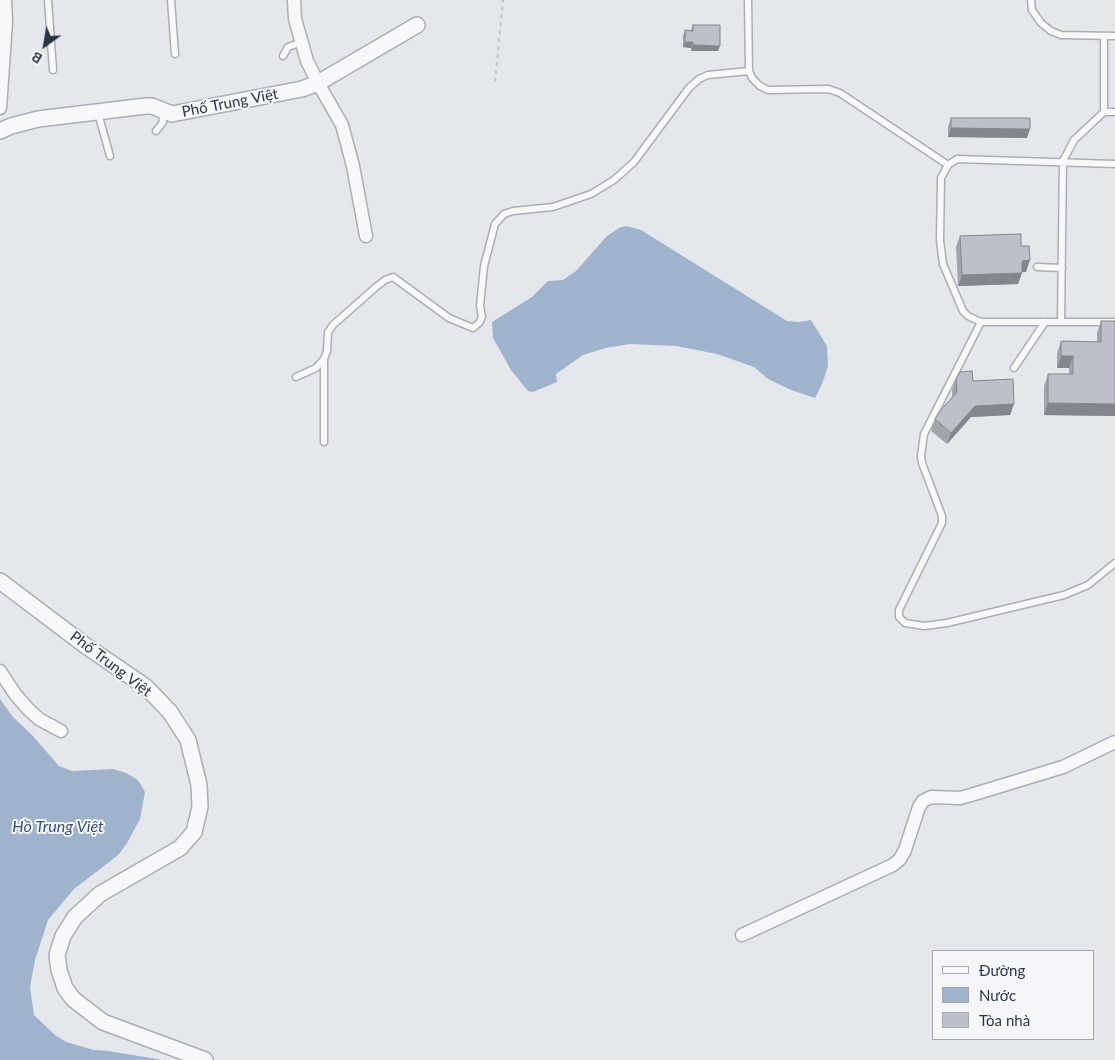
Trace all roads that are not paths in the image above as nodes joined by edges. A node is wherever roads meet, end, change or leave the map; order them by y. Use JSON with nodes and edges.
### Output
{"nodes":[{"id":1,"x":5,"y":0,"type":"edge"},
{"id":2,"x":48,"y":0,"type":"edge"},
{"id":3,"x":171,"y":0,"type":"edge"},
{"id":4,"x":294,"y":0,"type":"edge"},
{"id":5,"x":748,"y":0,"type":"edge"},
{"id":6,"x":1031,"y":0,"type":"edge"},
{"id":7,"x":417,"y":25,"type":"dead end"},
{"id":8,"x":1104,"y":36,"type":"junction"},
{"id":9,"x":1115,"y":36,"type":"edge"},
{"id":10,"x":302,"y":42,"type":"junction"},
{"id":11,"x":175,"y":54,"type":"dead end"},
{"id":12,"x":283,"y":56,"type":"dead end"},
{"id":13,"x":53,"y":70,"type":"dead end"},
{"id":14,"x":749,"y":71,"type":"junction"},
{"id":15,"x":318,"y":84,"type":"junction"},
{"id":16,"x":1,"y":91,"type":"edge"},
{"id":17,"x":0,"y":108,"type":"edge"},
{"id":18,"x":162,"y":110,"type":"junction"},
{"id":19,"x":97,"y":111,"type":"junction"},
{"id":20,"x":1104,"y":112,"type":"junction"},
{"id":21,"x":1115,"y":112,"type":"edge"},
{"id":22,"x":156,"y":130,"type":"dead end"},
{"id":23,"x":0,"y":131,"type":"edge"},
{"id":24,"x":110,"y":156,"type":"dead end"},
{"id":25,"x":1063,"y":161,"type":"junction"},
{"id":26,"x":1115,"y":164,"type":"edge"},
{"id":27,"x":948,"y":165,"type":"junction"},
{"id":28,"x":366,"y":236,"type":"dead end"},
{"id":29,"x":1037,"y":267,"type":"dead end"},
{"id":30,"x":1062,"y":268,"type":"junction"},
{"id":31,"x":981,"y":322,"type":"junction"},
{"id":32,"x":1045,"y":322,"type":"junction"},
{"id":33,"x":1062,"y":322,"type":"junction"},
{"id":34,"x":1115,"y":322,"type":"edge"},
{"id":35,"x":324,"y":359,"type":"junction"},
{"id":36,"x":1014,"y":368,"type":"dead end"},
{"id":37,"x":296,"y":377,"type":"dead end"},
{"id":38,"x":324,"y":442,"type":"dead end"},
{"id":39,"x":1115,"y":562,"type":"edge"},
{"id":40,"x":0,"y":581,"type":"edge"},
{"id":41,"x":0,"y":671,"type":"edge"},
{"id":42,"x":61,"y":731,"type":"dead end"},
{"id":43,"x":1115,"y":742,"type":"edge"},
{"id":44,"x":742,"y":936,"type":"dead end"},
{"id":45,"x":205,"y":1060,"type":"edge"}],
"edges":[{"from":1,"to":16,"type":"street"},
{"from":2,"to":13,"type":"lane"},
{"from":3,"to":11,"type":"lane"},
{"from":4,"to":10,"type":"street"},
{"from":5,"to":14,"type":"lane"},
{"from":6,"to":8,"type":"lane"},
{"from":7,"to":15,"type":"street","name":"Phố Trung Việt"},
{"from":8,"to":9,"type":"lane"},
{"from":8,"to":20,"type":"lane"},
{"from":10,"to":12,"type":"lane"},
{"from":10,"to":15,"type":"street"},
{"from":14,"to":27,"type":"lane"},
{"from":14,"to":35,"type":"lane"},
{"from":15,"to":18,"type":"street","name":"Phố Trung Việt"},
{"from":15,"to":28,"type":"street"},
{"from":16,"to":17,"type":"street"},
{"from":18,"to":19,"type":"street","name":"Phố Trung Việt"},
{"from":18,"to":22,"type":"lane"},
{"from":19,"to":23,"type":"street","name":"Phố Trung Việt"},
{"from":19,"to":24,"type":"lane"},
{"from":20,"to":21,"type":"lane"},
{"from":20,"to":25,"type":"lane"},
{"from":25,"to":26,"type":"lane"},
{"from":25,"to":27,"type":"lane"},
{"from":25,"to":30,"type":"lane"},
{"from":27,"to":31,"type":"lane"},
{"from":29,"to":30,"type":"lane"},
{"from":30,"to":33,"type":"lane"},
{"from":31,"to":32,"type":"lane"},
{"from":31,"to":39,"type":"lane"},
{"from":32,"to":33,"type":"lane"},
{"from":32,"to":36,"type":"lane"},
{"from":33,"to":34,"type":"lane"},
{"from":35,"to":37,"type":"lane"},
{"from":35,"to":38,"type":"lane"},
{"from":40,"to":45,"type":"street","name":"Phố Trung Việt"},
{"from":41,"to":42,"type":"street"},
{"from":43,"to":44,"type":"street"}]}
